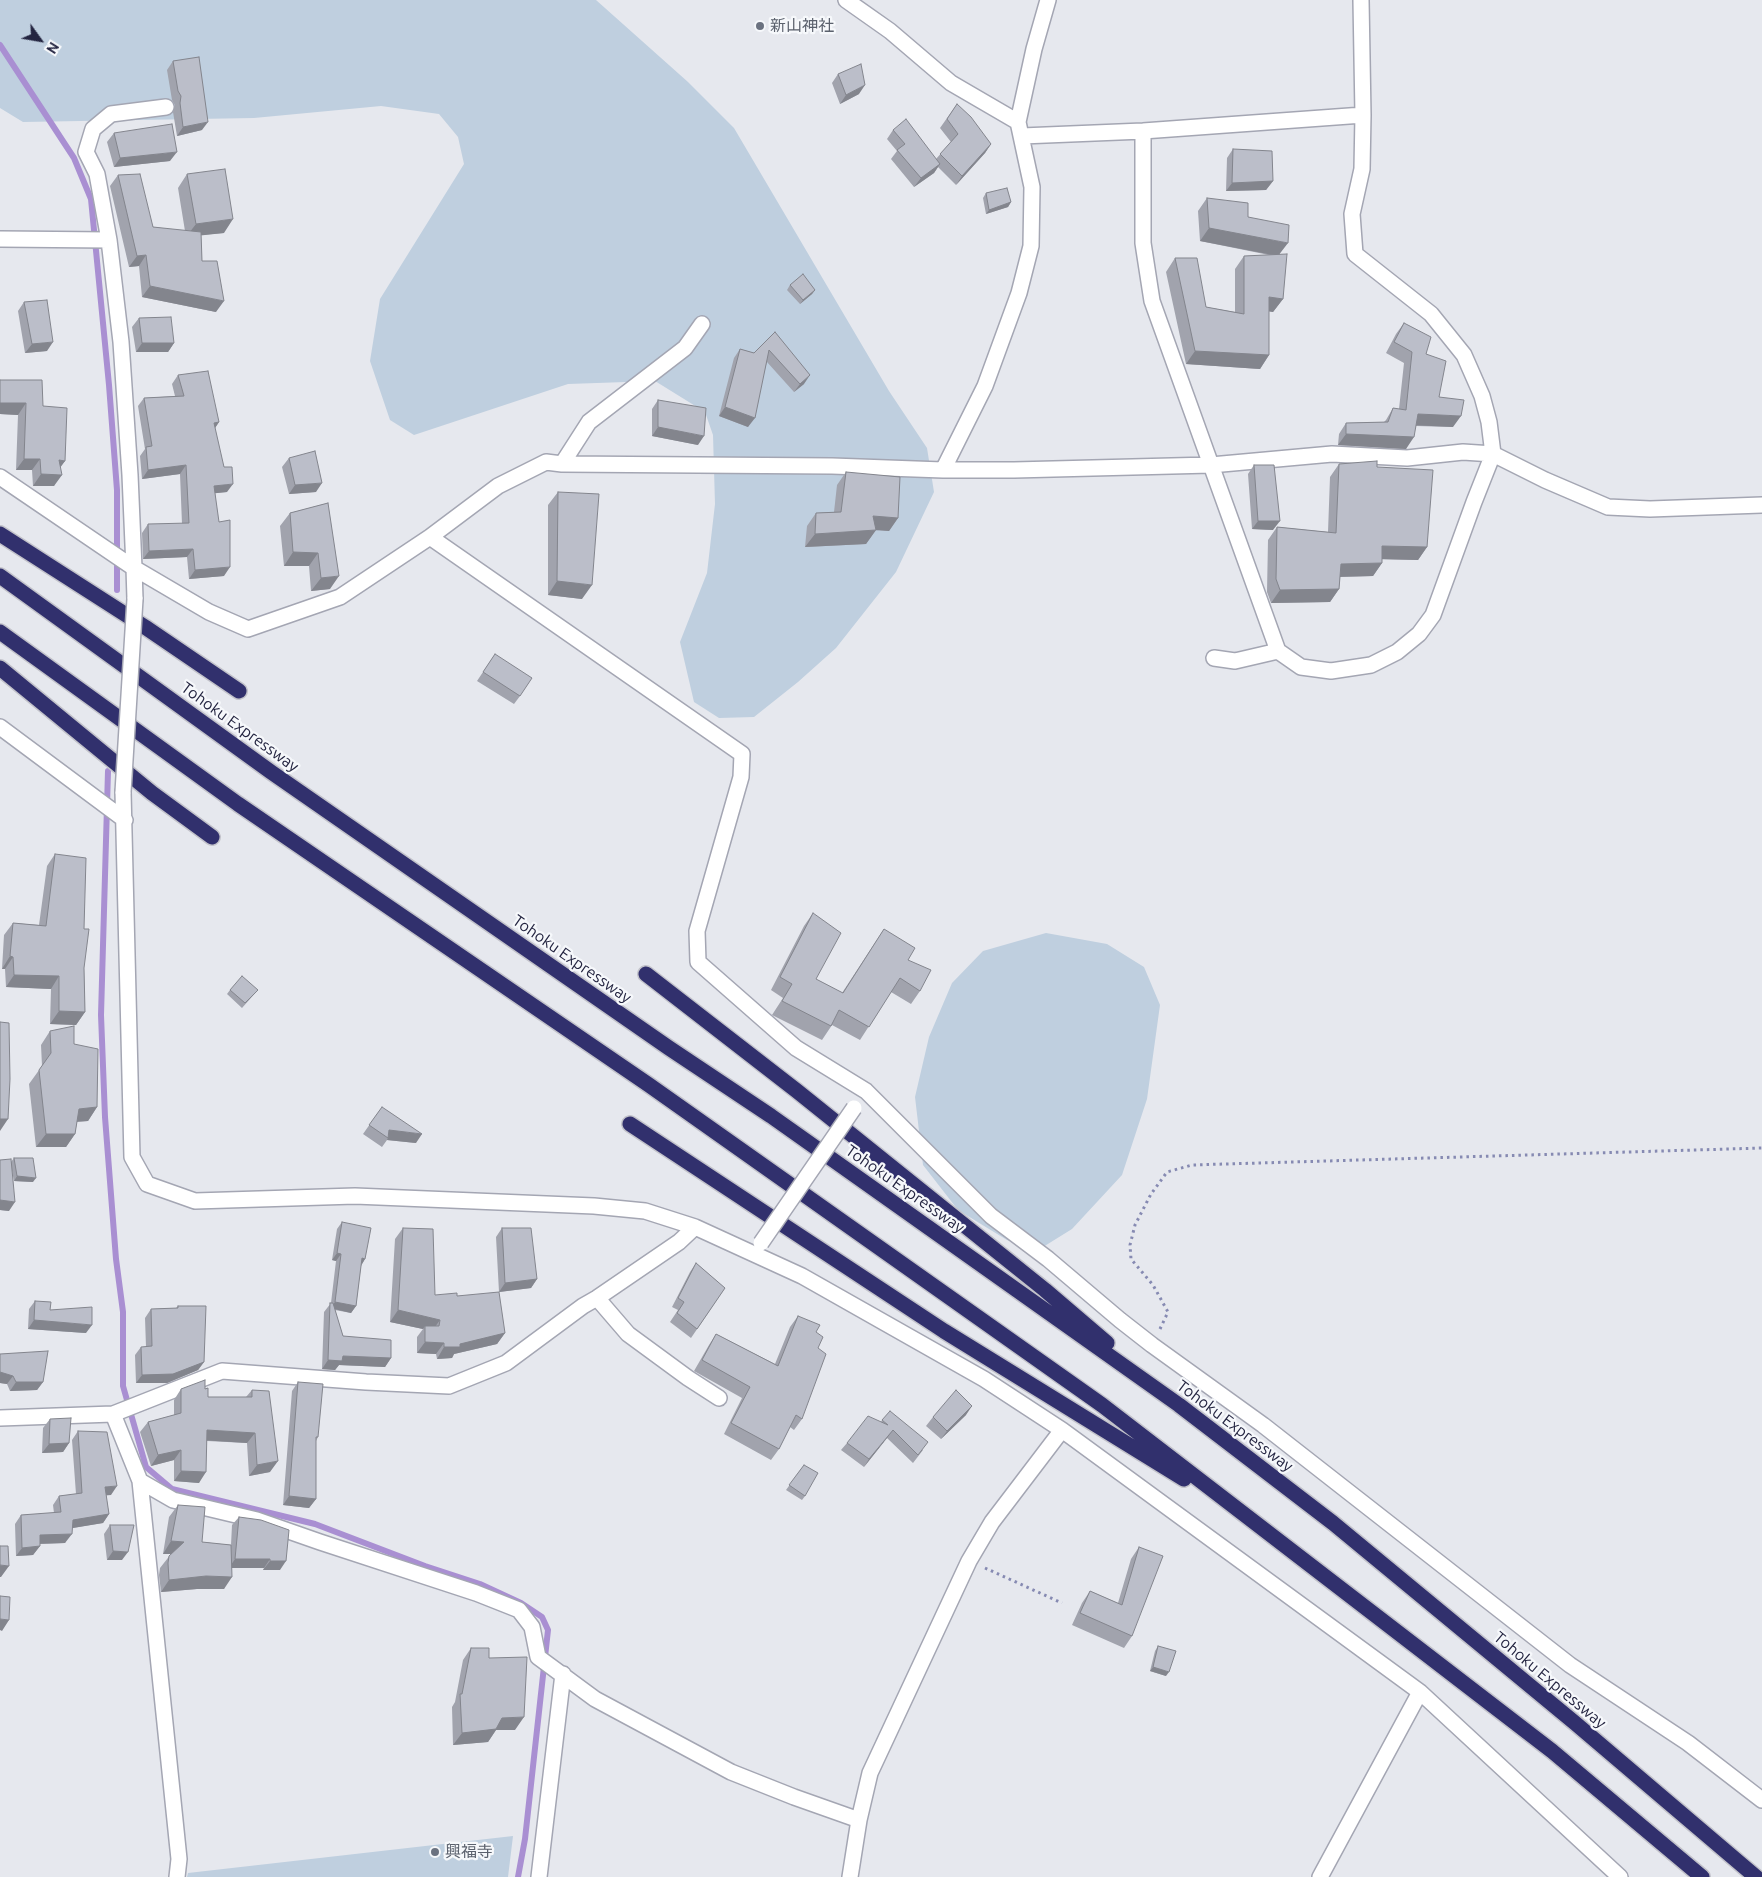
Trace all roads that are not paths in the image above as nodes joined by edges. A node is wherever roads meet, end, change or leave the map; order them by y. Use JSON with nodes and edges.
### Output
{"nodes":[{"id":1,"x":846,"y":0,"type":"edge"},
{"id":2,"x":1048,"y":0,"type":"edge"},
{"id":3,"x":1361,"y":0,"type":"edge"},
{"id":4,"x":166,"y":107,"type":"dead end"},
{"id":5,"x":1363,"y":115,"type":"junction"},
{"id":6,"x":1020,"y":129,"type":"junction"},
{"id":7,"x":1144,"y":131,"type":"junction"},
{"id":8,"x":0,"y":239,"type":"edge"},
{"id":9,"x":106,"y":240,"type":"junction"},
{"id":10,"x":702,"y":324,"type":"dead end"},
{"id":11,"x":1493,"y":454,"type":"junction"},
{"id":12,"x":562,"y":464,"type":"junction"},
{"id":13,"x":1211,"y":464,"type":"junction"},
{"id":14,"x":943,"y":470,"type":"junction"},
{"id":15,"x":0,"y":478,"type":"edge"},
{"id":16,"x":1762,"y":505,"type":"edge"},
{"id":17,"x":0,"y":534,"type":"edge"},
{"id":18,"x":430,"y":537,"type":"junction"},
{"id":19,"x":130,"y":566,"type":"junction"},
{"id":20,"x":0,"y":576,"type":"edge"},
{"id":21,"x":0,"y":632,"type":"edge"},
{"id":22,"x":1278,"y":651,"type":"junction"},
{"id":23,"x":1214,"y":658,"type":"dead end"},
{"id":24,"x":0,"y":668,"type":"edge"},
{"id":25,"x":239,"y":691,"type":"dead end"},
{"id":26,"x":0,"y":727,"type":"edge"},
{"id":27,"x":125,"y":820,"type":"junction"},
{"id":28,"x":212,"y":837,"type":"dead end"},
{"id":29,"x":646,"y":974,"type":"dead end"},
{"id":30,"x":866,"y":1091,"type":"junction"},
{"id":31,"x":630,"y":1124,"type":"dead end"},
{"id":32,"x":695,"y":1227,"type":"junction"},
{"id":33,"x":757,"y":1249,"type":"junction"},
{"id":34,"x":597,"y":1298,"type":"junction"},
{"id":35,"x":719,"y":1398,"type":"dead end"},
{"id":36,"x":1179,"y":1405,"type":"junction"},
{"id":37,"x":115,"y":1413,"type":"junction"},
{"id":38,"x":0,"y":1418,"type":"edge"},
{"id":39,"x":1062,"y":1430,"type":"junction"},
{"id":40,"x":140,"y":1481,"type":"junction"},
{"id":41,"x":1256,"y":1522,"type":"junction"},
{"id":42,"x":559,"y":1672,"type":"junction"},
{"id":43,"x":1420,"y":1692,"type":"junction"},
{"id":44,"x":1762,"y":1799,"type":"edge"},
{"id":45,"x":859,"y":1820,"type":"junction"},
{"id":46,"x":177,"y":1877,"type":"edge"},
{"id":47,"x":539,"y":1877,"type":"edge"},
{"id":48,"x":850,"y":1877,"type":"edge"},
{"id":49,"x":1320,"y":1877,"type":"edge"},
{"id":50,"x":1620,"y":1877,"type":"edge"},
{"id":51,"x":1702,"y":1877,"type":"edge"},
{"id":52,"x":1756,"y":1877,"type":"edge"}],
"edges":[{"from":1,"to":6,"type":"street"},
{"from":2,"to":6,"type":"street"},
{"from":3,"to":5,"type":"street"},
{"from":4,"to":9,"type":"street"},
{"from":5,"to":7,"type":"street"},
{"from":5,"to":11,"type":"street"},
{"from":6,"to":7,"type":"street"},
{"from":6,"to":14,"type":"street"},
{"from":7,"to":13,"type":"street"},
{"from":8,"to":9,"type":"street"},
{"from":9,"to":19,"type":"street"},
{"from":10,"to":12,"type":"street"},
{"from":11,"to":13,"type":"street"},
{"from":11,"to":16,"type":"street"},
{"from":11,"to":22,"type":"street"},
{"from":12,"to":14,"type":"street"},
{"from":12,"to":18,"type":"street"},
{"from":13,"to":14,"type":"street"},
{"from":13,"to":22,"type":"street"},
{"from":15,"to":19,"type":"street"},
{"from":17,"to":25,"type":"highway"},
{"from":18,"to":19,"type":"street"},
{"from":18,"to":30,"type":"street"},
{"from":19,"to":27,"type":"street","bridge":true},
{"from":20,"to":36,"type":"highway","name":"Tohoku Expressway"},
{"from":21,"to":41,"type":"highway"},
{"from":22,"to":23,"type":"street"},
{"from":24,"to":28,"type":"highway"},
{"from":26,"to":27,"type":"street"},
{"from":27,"to":32,"type":"street"},
{"from":29,"to":36,"type":"highway"},
{"from":30,"to":33,"type":"street","bridge":true},
{"from":30,"to":44,"type":"street"},
{"from":31,"to":41,"type":"highway"},
{"from":32,"to":33,"type":"street"},
{"from":32,"to":34,"type":"street"},
{"from":33,"to":39,"type":"street"},
{"from":34,"to":35,"type":"street"},
{"from":34,"to":37,"type":"street"},
{"from":36,"to":52,"type":"highway","name":"Tohoku Expressway"},
{"from":37,"to":38,"type":"street"},
{"from":37,"to":40,"type":"street"},
{"from":39,"to":43,"type":"street"},
{"from":39,"to":45,"type":"street"},
{"from":40,"to":42,"type":"street"},
{"from":40,"to":46,"type":"street"},
{"from":41,"to":51,"type":"highway"},
{"from":42,"to":45,"type":"street"},
{"from":42,"to":47,"type":"street"},
{"from":43,"to":49,"type":"street"},
{"from":43,"to":50,"type":"street"},
{"from":45,"to":48,"type":"street"}]}
